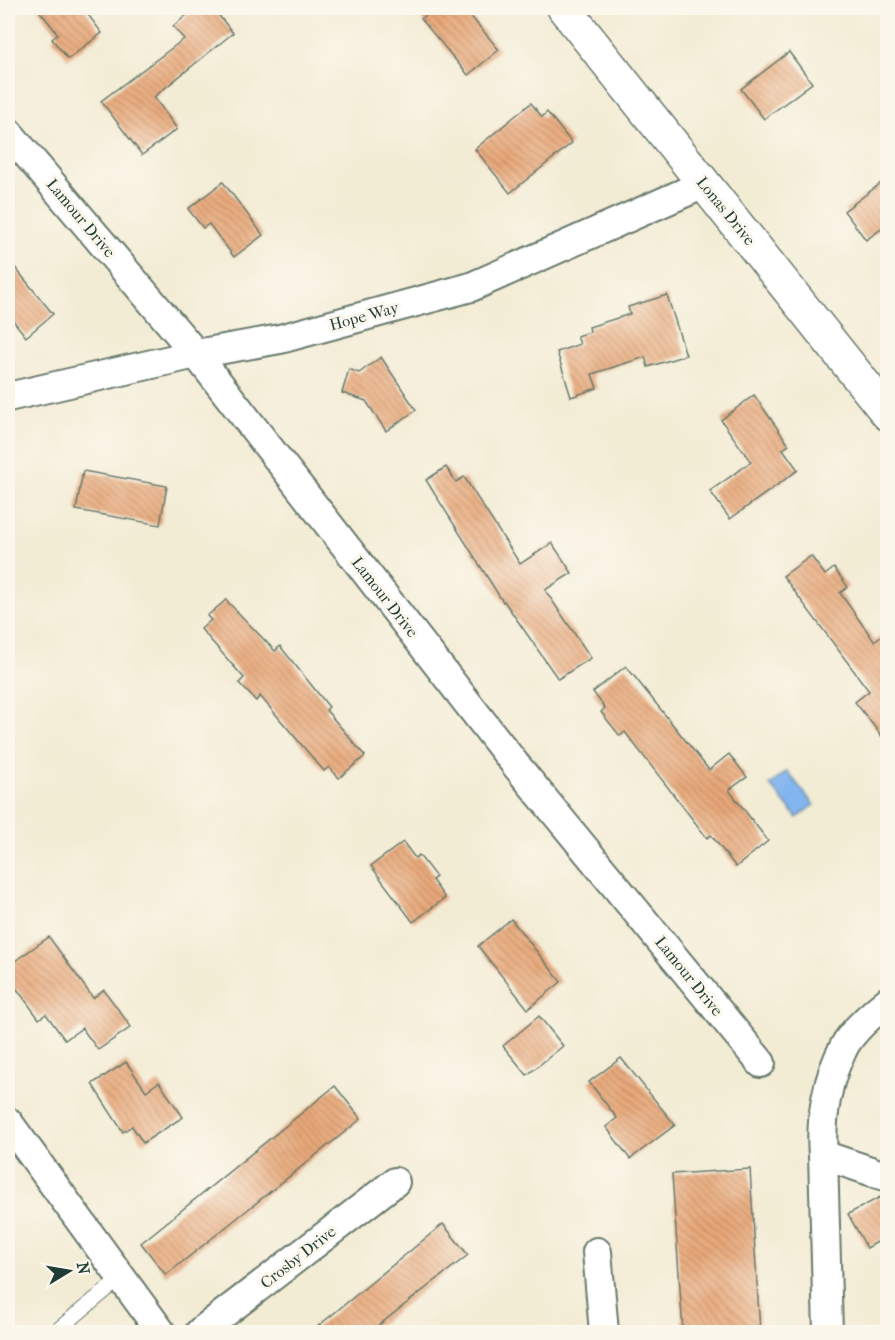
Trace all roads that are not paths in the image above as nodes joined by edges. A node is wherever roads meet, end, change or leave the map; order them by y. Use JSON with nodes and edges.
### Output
{"nodes":[{"id":1,"x":564,"y":8,"type":"edge"},
{"id":2,"x":8,"y":132,"type":"edge"},
{"id":3,"x":705,"y":184,"type":"junction"},
{"id":4,"x":196,"y":354,"type":"junction"},
{"id":5,"x":8,"y":396,"type":"edge"},
{"id":6,"x":888,"y":414,"type":"edge"},
{"id":7,"x":888,"y":1001,"type":"edge"},
{"id":8,"x":761,"y":1063,"type":"dead end"},
{"id":9,"x":8,"y":1122,"type":"edge"},
{"id":10,"x":823,"y":1155,"type":"junction"},
{"id":11,"x":888,"y":1177,"type":"edge"},
{"id":12,"x":395,"y":1182,"type":"dead end"},
{"id":13,"x":597,"y":1252,"type":"dead end"},
{"id":14,"x":121,"y":1278,"type":"junction"},
{"id":15,"x":55,"y":1332,"type":"edge"},
{"id":16,"x":161,"y":1332,"type":"edge"},
{"id":17,"x":200,"y":1332,"type":"edge"},
{"id":18,"x":604,"y":1332,"type":"edge"},
{"id":19,"x":828,"y":1332,"type":"edge"}],
"edges":[{"from":1,"to":3,"type":"street","name":"Lonas Drive"},
{"from":2,"to":4,"type":"street","name":"Lamour Drive"},
{"from":3,"to":4,"type":"street","name":"Hope Way"},
{"from":3,"to":6,"type":"street","name":"Lonas Drive"},
{"from":4,"to":5,"type":"street","name":"Hope Way"},
{"from":4,"to":8,"type":"street","name":"Lamour Drive"},
{"from":7,"to":10,"type":"street"},
{"from":9,"to":14,"type":"street"},
{"from":10,"to":11,"type":"street"},
{"from":10,"to":19,"type":"street"},
{"from":12,"to":17,"type":"street","name":"Crosby Drive"},
{"from":13,"to":18,"type":"street"},
{"from":14,"to":15,"type":"lane"},
{"from":14,"to":16,"type":"street"}]}
